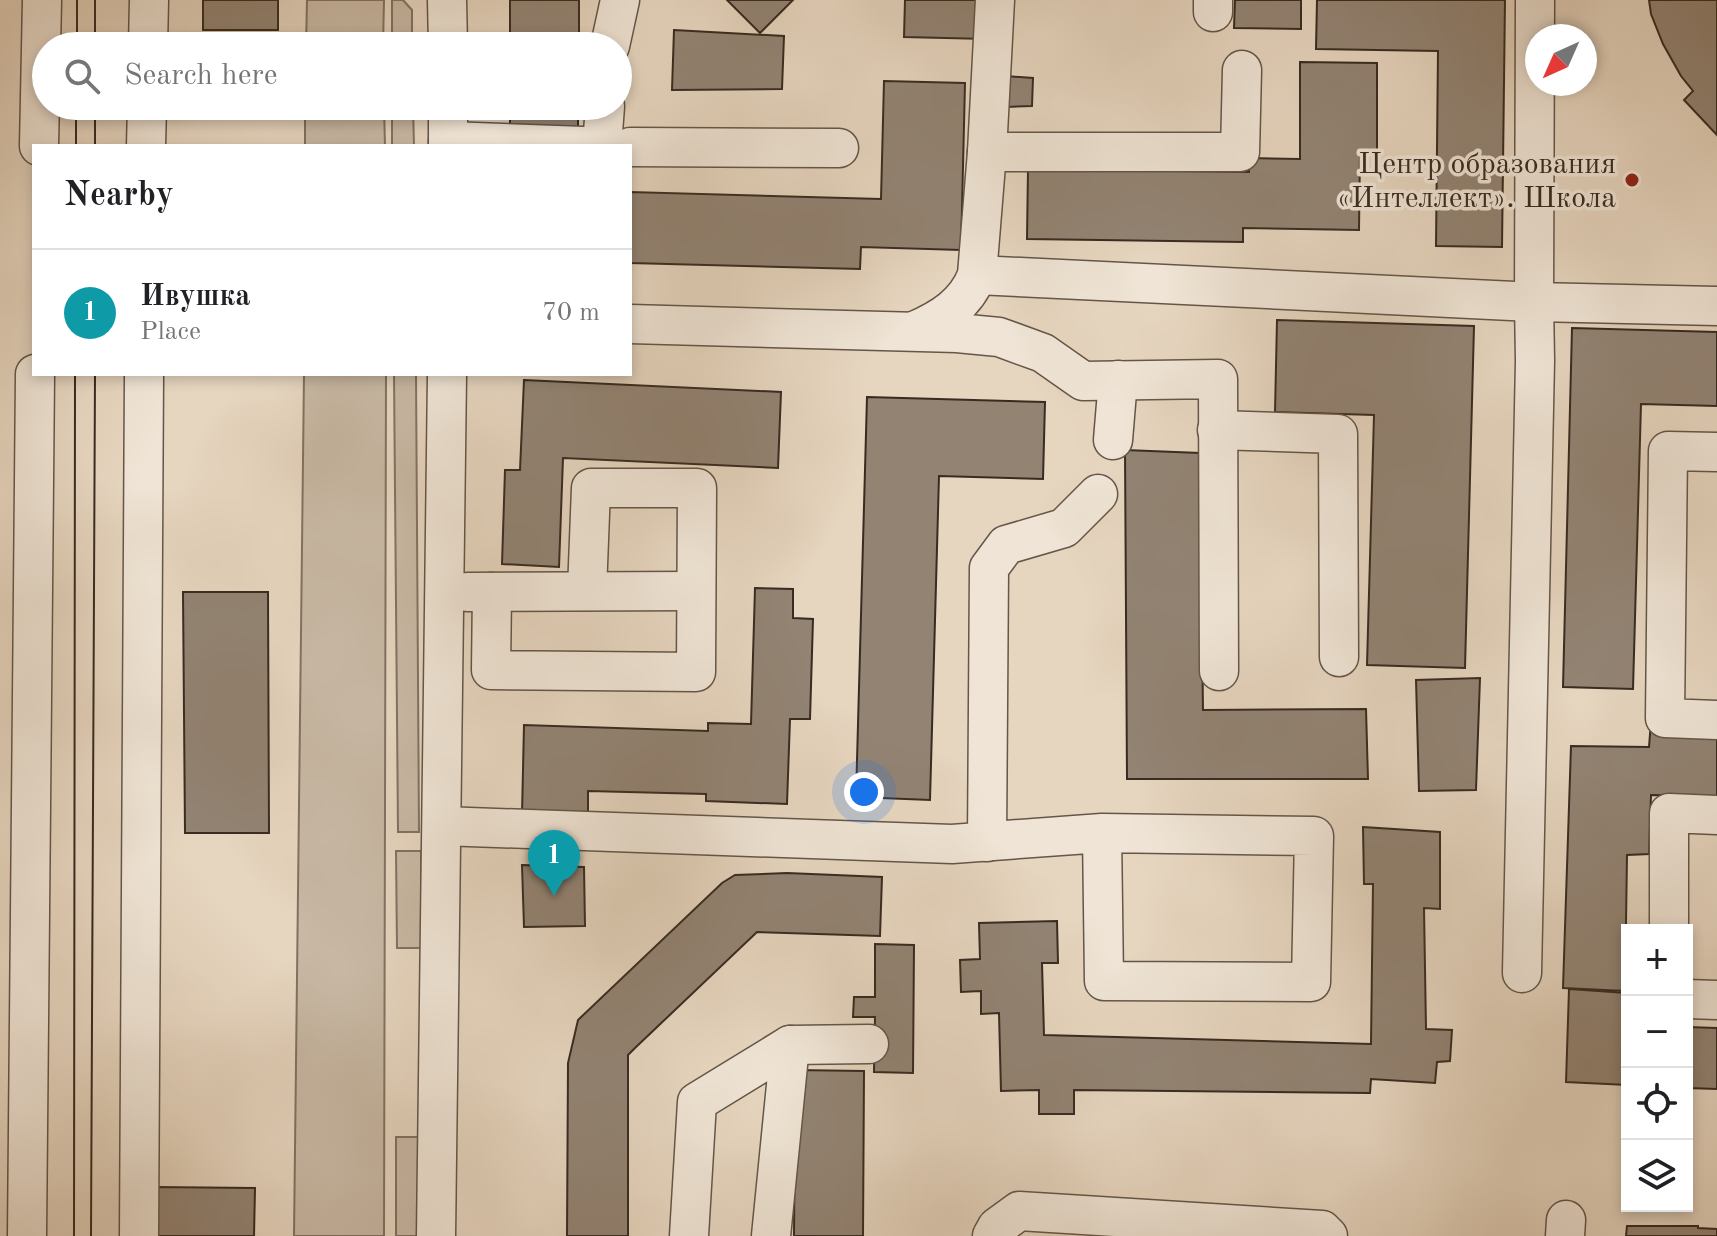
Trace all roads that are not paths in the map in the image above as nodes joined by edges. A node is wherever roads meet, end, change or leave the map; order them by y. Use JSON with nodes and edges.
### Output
{"nodes":[{"id":1,"x":42,"y":0,"type":"edge"},
{"id":2,"x":149,"y":0,"type":"edge"},
{"id":3,"x":447,"y":0,"type":"edge"},
{"id":4,"x":620,"y":0,"type":"edge"},
{"id":5,"x":995,"y":0,"type":"edge"},
{"id":6,"x":1535,"y":0,"type":"edge"},
{"id":7,"x":41,"y":32,"type":"edge"},
{"id":8,"x":148,"y":32,"type":"edge"},
{"id":9,"x":448,"y":32,"type":"edge"},
{"id":10,"x":613,"y":32,"type":"edge"},
{"id":11,"x":1242,"y":70,"type":"dead end"},
{"id":12,"x":40,"y":120,"type":"edge"},
{"id":13,"x":147,"y":120,"type":"edge"},
{"id":14,"x":604,"y":120,"type":"edge"},
{"id":15,"x":448,"y":131,"type":"edge"},
{"id":16,"x":39,"y":144,"type":"edge"},
{"id":17,"x":146,"y":144,"type":"edge"},
{"id":18,"x":566,"y":144,"type":"edge"},
{"id":19,"x":602,"y":144,"type":"edge"},
{"id":20,"x":632,"y":147,"type":"edge"},
{"id":21,"x":839,"y":148,"type":"dead end"},
{"id":22,"x":987,"y":152,"type":"junction"},
{"id":23,"x":977,"y":275,"type":"junction"},
{"id":24,"x":1534,"y":302,"type":"junction"},
{"id":25,"x":1717,"y":306,"type":"edge"},
{"id":26,"x":632,"y":324,"type":"edge"},
{"id":27,"x":911,"y":332,"type":"junction"},
{"id":28,"x":35,"y":376,"type":"edge"},
{"id":29,"x":144,"y":376,"type":"edge"},
{"id":30,"x":447,"y":376,"type":"edge"},
{"id":31,"x":1118,"y":380,"type":"junction"},
{"id":32,"x":1217,"y":430,"type":"junction"},
{"id":33,"x":1113,"y":440,"type":"dead end"},
{"id":34,"x":1717,"y":452,"type":"edge"},
{"id":35,"x":1098,"y":494,"type":"dead end"},
{"id":36,"x":587,"y":591,"type":"junction"},
{"id":37,"x":696,"y":591,"type":"junction"},
{"id":38,"x":444,"y":592,"type":"junction"},
{"id":39,"x":492,"y":592,"type":"junction"},
{"id":40,"x":1339,"y":657,"type":"dead end"},
{"id":41,"x":1219,"y":671,"type":"dead end"},
{"id":42,"x":1717,"y":720,"type":"edge"},
{"id":43,"x":1717,"y":815,"type":"edge"},
{"id":44,"x":442,"y":826,"type":"junction"},
{"id":45,"x":1102,"y":833,"type":"junction"},
{"id":46,"x":987,"y":842,"type":"junction"},
{"id":47,"x":1669,"y":924,"type":"edge"},
{"id":48,"x":1522,"y":973,"type":"dead end"},
{"id":49,"x":1693,"y":999,"type":"edge"},
{"id":50,"x":1717,"y":1000,"type":"edge"},
{"id":51,"x":869,"y":1044,"type":"dead end"},
{"id":52,"x":790,"y":1045,"type":"junction"},
{"id":53,"x":27,"y":1236,"type":"edge"},
{"id":54,"x":139,"y":1236,"type":"edge"},
{"id":55,"x":436,"y":1236,"type":"edge"},
{"id":56,"x":689,"y":1236,"type":"edge"},
{"id":57,"x":771,"y":1236,"type":"edge"},
{"id":58,"x":992,"y":1236,"type":"edge"},
{"id":59,"x":1328,"y":1236,"type":"edge"}],
"edges":[{"from":1,"to":7,"type":"street"},
{"from":2,"to":8,"type":"street"},
{"from":3,"to":9,"type":"street"},
{"from":4,"to":10,"type":"street"},
{"from":5,"to":22,"type":"street"},
{"from":6,"to":24,"type":"street"},
{"from":11,"to":22,"type":"street"},
{"from":12,"to":16,"type":"street"},
{"from":13,"to":17,"type":"street"},
{"from":14,"to":19,"type":"street"},
{"from":15,"to":18,"type":"street"},
{"from":20,"to":21,"type":"street"},
{"from":22,"to":23,"type":"street"},
{"from":23,"to":24,"type":"street"},
{"from":23,"to":27,"type":"street"},
{"from":24,"to":25,"type":"street"},
{"from":24,"to":48,"type":"street"},
{"from":26,"to":27,"type":"street"},
{"from":27,"to":31,"type":"street"},
{"from":28,"to":53,"type":"street"},
{"from":29,"to":54,"type":"street"},
{"from":30,"to":38,"type":"street"},
{"from":31,"to":32,"type":"street"},
{"from":31,"to":33,"type":"street"},
{"from":32,"to":40,"type":"street"},
{"from":32,"to":41,"type":"street"},
{"from":34,"to":42,"type":"street"},
{"from":35,"to":46,"type":"street"},
{"from":36,"to":37,"type":"street"},
{"from":36,"to":37,"type":"street"},
{"from":36,"to":39,"type":"street"},
{"from":37,"to":39,"type":"street"},
{"from":38,"to":39,"type":"street"},
{"from":38,"to":44,"type":"street"},
{"from":43,"to":47,"type":"street"},
{"from":44,"to":46,"type":"street"},
{"from":44,"to":55,"type":"street"},
{"from":45,"to":45,"type":"street"},
{"from":45,"to":46,"type":"street"},
{"from":49,"to":50,"type":"street"},
{"from":51,"to":52,"type":"street"},
{"from":52,"to":56,"type":"street"},
{"from":52,"to":57,"type":"street"},
{"from":58,"to":59,"type":"street"}]}
